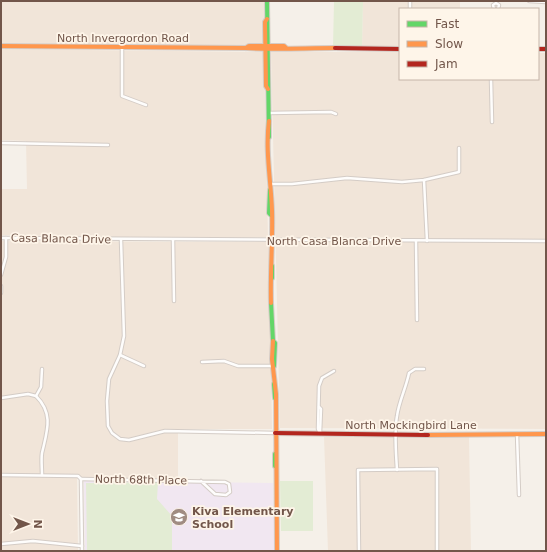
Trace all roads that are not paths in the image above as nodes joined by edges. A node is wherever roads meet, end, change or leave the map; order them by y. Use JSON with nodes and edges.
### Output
{"nodes":[{"id":1,"x":267,"y":1,"type":"edge"},
{"id":2,"x":502,"y":1,"type":"edge"},
{"id":3,"x":529,"y":1,"type":"edge"},
{"id":4,"x":546,"y":2,"type":"edge"},
{"id":5,"x":499,"y":4,"type":"junction"},
{"id":6,"x":494,"y":8,"type":"edge"},
{"id":7,"x":498,"y":8,"type":"edge"},
{"id":8,"x":1,"y":46,"type":"edge"},
{"id":9,"x":122,"y":47,"type":"junction"},
{"id":10,"x":267,"y":48,"type":"junction"},
{"id":11,"x":399,"y":48,"type":"edge"},
{"id":12,"x":491,"y":80,"type":"edge"},
{"id":13,"x":146,"y":105,"type":"dead end"},
{"id":14,"x":268,"y":113,"type":"junction"},
{"id":15,"x":336,"y":114,"type":"dead end"},
{"id":16,"x":492,"y":122,"type":"dead end"},
{"id":17,"x":1,"y":142,"type":"edge"},
{"id":18,"x":108,"y":145,"type":"dead end"},
{"id":19,"x":459,"y":148,"type":"dead end"},
{"id":20,"x":424,"y":180,"type":"junction"},
{"id":21,"x":270,"y":184,"type":"junction"},
{"id":22,"x":1,"y":238,"type":"edge"},
{"id":23,"x":6,"y":238,"type":"junction"},
{"id":24,"x":121,"y":240,"type":"junction"},
{"id":25,"x":173,"y":240,"type":"junction"},
{"id":26,"x":271,"y":240,"type":"junction"},
{"id":27,"x":416,"y":241,"type":"junction"},
{"id":28,"x":428,"y":241,"type":"junction"},
{"id":29,"x":546,"y":241,"type":"edge"},
{"id":30,"x":1,"y":275,"type":"edge"},
{"id":31,"x":1,"y":286,"type":"edge"},
{"id":32,"x":2,"y":293,"type":"edge"},
{"id":33,"x":174,"y":301,"type":"dead end"},
{"id":34,"x":417,"y":320,"type":"dead end"},
{"id":35,"x":120,"y":355,"type":"junction"},
{"id":36,"x":202,"y":362,"type":"dead end"},
{"id":37,"x":144,"y":366,"type":"dead end"},
{"id":38,"x":274,"y":366,"type":"junction"},
{"id":39,"x":42,"y":369,"type":"dead end"},
{"id":40,"x":424,"y":370,"type":"dead end"},
{"id":41,"x":334,"y":371,"type":"dead end"},
{"id":42,"x":36,"y":396,"type":"junction"},
{"id":43,"x":1,"y":398,"type":"edge"},
{"id":44,"x":275,"y":433,"type":"junction"},
{"id":45,"x":320,"y":434,"type":"junction"},
{"id":46,"x":517,"y":434,"type":"junction"},
{"id":47,"x":546,"y":434,"type":"edge"},
{"id":48,"x":396,"y":435,"type":"junction"},
{"id":49,"x":397,"y":470,"type":"junction"},
{"id":50,"x":1,"y":475,"type":"edge"},
{"id":51,"x":42,"y":475,"type":"junction"},
{"id":52,"x":81,"y":479,"type":"junction"},
{"id":53,"x":201,"y":481,"type":"junction"},
{"id":54,"x":519,"y":495,"type":"dead end"},
{"id":55,"x":1,"y":544,"type":"edge"},
{"id":56,"x":82,"y":546,"type":"junction"},
{"id":57,"x":82,"y":551,"type":"edge"},
{"id":58,"x":277,"y":551,"type":"edge"},
{"id":59,"x":359,"y":551,"type":"edge"},
{"id":60,"x":438,"y":551,"type":"edge"}],
"edges":[{"from":1,"to":10,"type":"street"},
{"from":2,"to":5,"type":"street"},
{"from":3,"to":4,"type":"street"},
{"from":5,"to":6,"type":"street"},
{"from":5,"to":7,"type":"street"},
{"from":8,"to":9,"type":"street","name":"North Invergordon Road"},
{"from":9,"to":10,"type":"street","name":"North Invergordon Road"},
{"from":9,"to":13,"type":"street"},
{"from":10,"to":11,"type":"street","name":"North Invergordon Road"},
{"from":10,"to":14,"type":"street"},
{"from":12,"to":16,"type":"street"},
{"from":14,"to":15,"type":"street"},
{"from":14,"to":21,"type":"street"},
{"from":17,"to":18,"type":"street"},
{"from":19,"to":20,"type":"street"},
{"from":20,"to":21,"type":"street"},
{"from":20,"to":28,"type":"street"},
{"from":21,"to":26,"type":"street"},
{"from":22,"to":23,"type":"street","name":"Casa Blanca Drive"},
{"from":23,"to":24,"type":"street","name":"Casa Blanca Drive"},
{"from":23,"to":30,"type":"street"},
{"from":24,"to":25,"type":"street","name":"North Casa Blanca Drive"},
{"from":24,"to":35,"type":"street"},
{"from":25,"to":26,"type":"street","name":"North Casa Blanca Drive"},
{"from":25,"to":33,"type":"street"},
{"from":26,"to":27,"type":"street","name":"North Casa Blanca Drive"},
{"from":26,"to":38,"type":"street"},
{"from":27,"to":28,"type":"street","name":"North Casa Blanca Drive"},
{"from":27,"to":34,"type":"street"},
{"from":28,"to":29,"type":"street","name":"North Casa Blanca Drive"},
{"from":31,"to":32,"type":"street"},
{"from":35,"to":37,"type":"street"},
{"from":35,"to":44,"type":"street"},
{"from":36,"to":38,"type":"street"},
{"from":38,"to":44,"type":"street"},
{"from":39,"to":42,"type":"street"},
{"from":40,"to":48,"type":"street"},
{"from":41,"to":45,"type":"street"},
{"from":42,"to":43,"type":"street"},
{"from":42,"to":51,"type":"street"},
{"from":44,"to":45,"type":"street","name":"North Mockingbird Lane"},
{"from":44,"to":58,"type":"street"},
{"from":45,"to":48,"type":"street","name":"North Mockingbird Lane"},
{"from":46,"to":47,"type":"street","name":"North Mockingbird Lane"},
{"from":46,"to":48,"type":"street","name":"North Mockingbird Lane"},
{"from":46,"to":54,"type":"street"},
{"from":48,"to":49,"type":"street"},
{"from":49,"to":59,"type":"street"},
{"from":49,"to":60,"type":"street"},
{"from":50,"to":51,"type":"street"},
{"from":51,"to":52,"type":"street"},
{"from":52,"to":53,"type":"street","name":"North 68th Place"},
{"from":52,"to":56,"type":"street"},
{"from":53,"to":53,"type":"street","name":"North 68th Place"},
{"from":55,"to":56,"type":"street"},
{"from":56,"to":57,"type":"street"}]}
